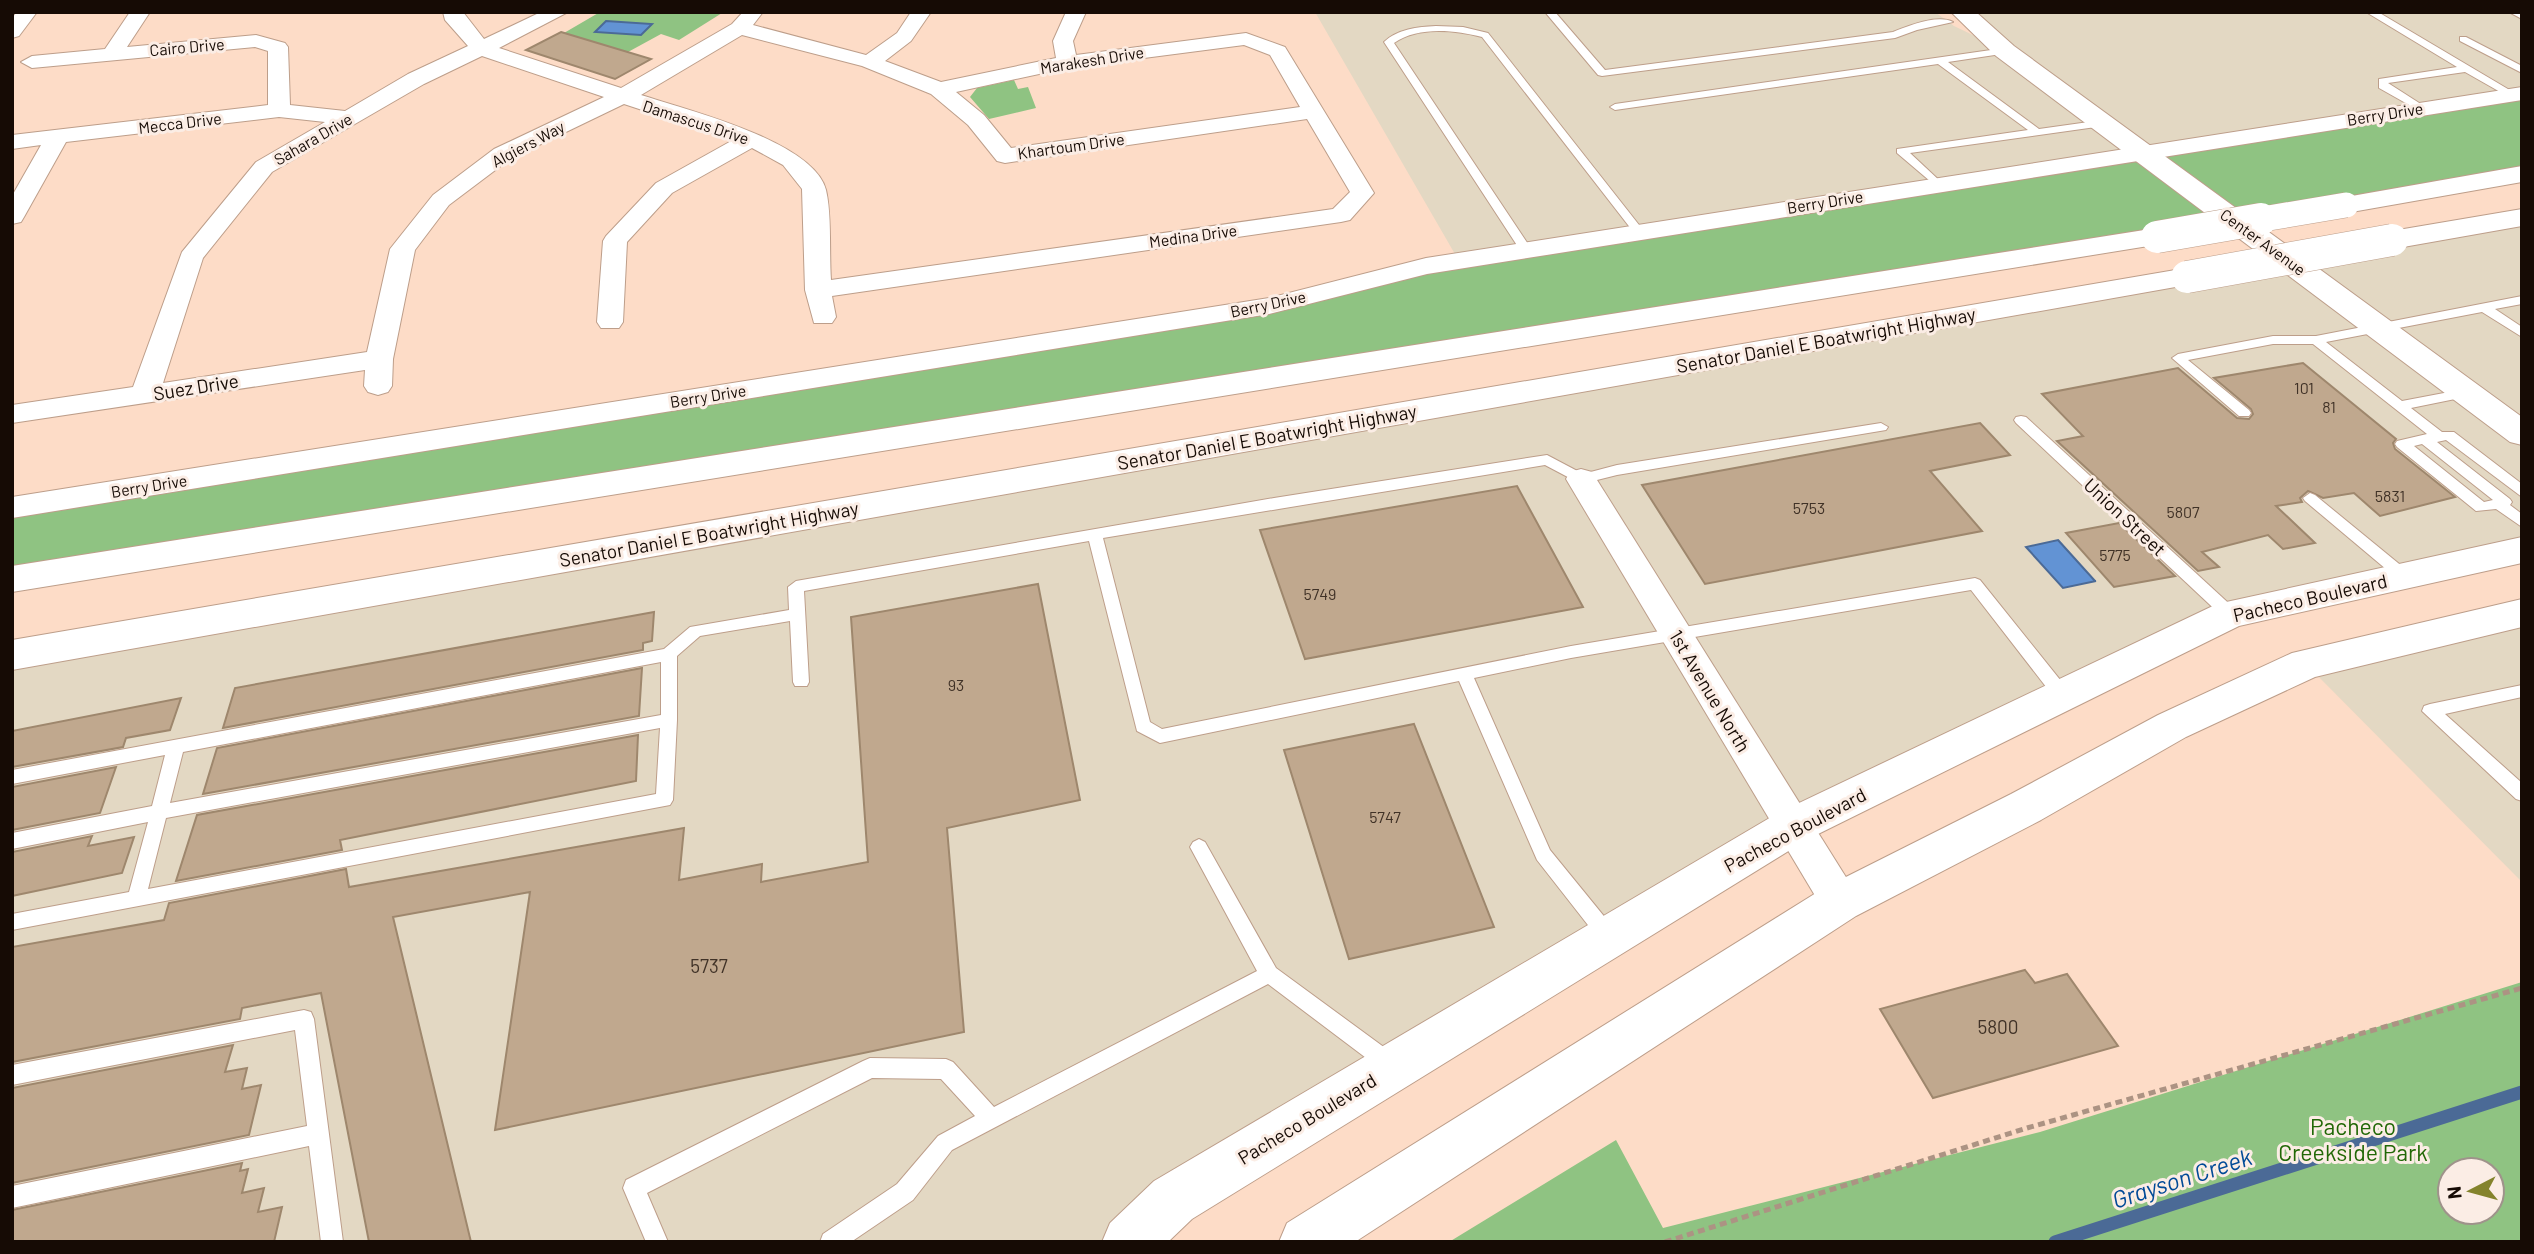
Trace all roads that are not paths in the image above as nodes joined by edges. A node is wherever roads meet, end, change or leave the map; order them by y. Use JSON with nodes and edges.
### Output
{"nodes":[{"id":1,"x":27,"y":12,"type":"edge"},
{"id":2,"x":140,"y":12,"type":"edge"},
{"id":3,"x":453,"y":12,"type":"edge"},
{"id":4,"x":558,"y":12,"type":"edge"},
{"id":5,"x":921,"y":12,"type":"edge"},
{"id":6,"x":1076,"y":12,"type":"edge"},
{"id":7,"x":1550,"y":12,"type":"edge"},
{"id":8,"x":2371,"y":12,"type":"edge"},
{"id":9,"x":1948,"y":15,"type":"edge"},
{"id":10,"x":747,"y":20,"type":"edge"},
{"id":11,"x":1241,"y":30,"type":"joint"},
{"id":12,"x":12,"y":32,"type":"edge"},
{"id":13,"x":2463,"y":39,"type":"dead end"},
{"id":14,"x":482,"y":49,"type":"junction"},
{"id":15,"x":2005,"y":51,"type":"junction"},
{"id":16,"x":112,"y":54,"type":"junction"},
{"id":17,"x":1939,"y":60,"type":"junction"},
{"id":18,"x":32,"y":62,"type":"dead end"},
{"id":19,"x":869,"y":62,"type":"junction"},
{"id":20,"x":1067,"y":62,"type":"junction"},
{"id":21,"x":2467,"y":69,"type":"junction"},
{"id":22,"x":2519,"y":86,"type":"edge"},
{"id":23,"x":939,"y":89,"type":"junction"},
{"id":24,"x":621,"y":97,"type":"junction"},
{"id":25,"x":1615,"y":107,"type":"dead end"},
{"id":26,"x":2422,"y":108,"type":"junction"},
{"id":27,"x":279,"y":110,"type":"junction"},
{"id":28,"x":1313,"y":112,"type":"junction"},
{"id":29,"x":347,"y":118,"type":"junction"},
{"id":30,"x":2103,"y":123,"type":"junction"},
{"id":31,"x":2036,"y":132,"type":"junction"},
{"id":32,"x":57,"y":138,"type":"junction"},
{"id":33,"x":752,"y":139,"type":"junction"},
{"id":34,"x":12,"y":142,"type":"edge"},
{"id":35,"x":2140,"y":151,"type":"junction"},
{"id":36,"x":2522,"y":174,"type":"edge"},
{"id":37,"x":1937,"y":184,"type":"junction"},
{"id":38,"x":12,"y":217,"type":"edge"},
{"id":39,"x":2522,"y":217,"type":"edge"},
{"id":40,"x":1639,"y":232,"type":"junction"},
{"id":41,"x":1526,"y":250,"type":"junction"},
{"id":42,"x":818,"y":290,"type":"junction"},
{"id":43,"x":2522,"y":300,"type":"edge"},
{"id":44,"x":2483,"y":307,"type":"junction"},
{"id":45,"x":824,"y":317,"type":"dead end"},
{"id":46,"x":610,"y":323,"type":"dead end"},
{"id":47,"x":2379,"y":327,"type":"junction"},
{"id":48,"x":2522,"y":333,"type":"edge"},
{"id":49,"x":2316,"y":340,"type":"junction"},
{"id":50,"x":378,"y":373,"type":"joint"},
{"id":51,"x":2465,"y":393,"type":"junction"},
{"id":52,"x":145,"y":394,"type":"junction"},
{"id":53,"x":2400,"y":406,"type":"junction"},
{"id":54,"x":2244,"y":413,"type":"dead end"},
{"id":55,"x":12,"y":414,"type":"edge"},
{"id":56,"x":2021,"y":420,"type":"dead end"},
{"id":57,"x":1881,"y":427,"type":"dead end"},
{"id":58,"x":2522,"y":434,"type":"edge"},
{"id":59,"x":2432,"y":438,"type":"junction"},
{"id":60,"x":1581,"y":480,"type":"junction"},
{"id":61,"x":2522,"y":492,"type":"edge"},
{"id":62,"x":2310,"y":498,"type":"dead end"},
{"id":63,"x":2522,"y":499,"type":"edge"},
{"id":64,"x":2502,"y":503,"type":"junction"},
{"id":65,"x":12,"y":508,"type":"edge"},
{"id":66,"x":2522,"y":522,"type":"edge"},
{"id":67,"x":1095,"y":535,"type":"junction"},
{"id":68,"x":2522,"y":550,"type":"edge"},
{"id":69,"x":2404,"y":576,"type":"junction"},
{"id":70,"x":12,"y":579,"type":"edge"},
{"id":71,"x":2522,"y":613,"type":"edge"},
{"id":72,"x":797,"y":614,"type":"junction"},
{"id":73,"x":2230,"y":614,"type":"junction"},
{"id":74,"x":1677,"y":636,"type":"junction"},
{"id":75,"x":669,"y":654,"type":"junction"},
{"id":76,"x":12,"y":655,"type":"edge"},
{"id":77,"x":1464,"y":674,"type":"junction"},
{"id":78,"x":801,"y":682,"type":"dead end"},
{"id":79,"x":2522,"y":691,"type":"edge"},
{"id":80,"x":2063,"y":696,"type":"junction"},
{"id":81,"x":670,"y":719,"type":"junction"},
{"id":82,"x":176,"y":746,"type":"junction"},
{"id":83,"x":12,"y":777,"type":"edge"},
{"id":84,"x":2522,"y":794,"type":"edge"},
{"id":85,"x":159,"y":812,"type":"junction"},
{"id":86,"x":1793,"y":826,"type":"junction"},
{"id":87,"x":12,"y":841,"type":"edge"},
{"id":88,"x":1199,"y":847,"type":"dead end"},
{"id":89,"x":136,"y":899,"type":"junction"},
{"id":90,"x":1840,"y":902,"type":"junction"},
{"id":91,"x":12,"y":922,"type":"edge"},
{"id":92,"x":1609,"y":937,"type":"junction"},
{"id":93,"x":1269,"y":974,"type":"junction"},
{"id":94,"x":1394,"y":1067,"type":"junction"},
{"id":95,"x":12,"y":1075,"type":"edge"},
{"id":96,"x":991,"y":1119,"type":"junction"},
{"id":97,"x":318,"y":1134,"type":"junction"},
{"id":98,"x":12,"y":1197,"type":"edge"},
{"id":99,"x":331,"y":1242,"type":"edge"},
{"id":100,"x":657,"y":1242,"type":"edge"},
{"id":101,"x":831,"y":1242,"type":"edge"},
{"id":102,"x":1129,"y":1242,"type":"edge"},
{"id":103,"x":1306,"y":1242,"type":"edge"}],
"edges":[{"from":1,"to":12,"type":"street"},
{"from":2,"to":16,"type":"street"},
{"from":3,"to":14,"type":"street"},
{"from":4,"to":14,"type":"street","name":"Sahara Drive"},
{"from":5,"to":19,"type":"street"},
{"from":6,"to":20,"type":"street"},
{"from":7,"to":9,"type":"lane"},
{"from":8,"to":21,"type":"lane"},
{"from":9,"to":15,"type":"main road","name":"Center Avenue"},
{"from":10,"to":19,"type":"street","name":"Khartoum Drive"},
{"from":10,"to":24,"type":"street","name":"Algiers Way"},
{"from":11,"to":20,"type":"street","name":"Marakesh Drive"},
{"from":11,"to":28,"type":"street","name":"Medina Drive"},
{"from":13,"to":22,"type":"lane"},
{"from":14,"to":24,"type":"street","name":"Damascus Drive"},
{"from":14,"to":29,"type":"street","name":"Sahara Drive"},
{"from":15,"to":17,"type":"lane"},
{"from":15,"to":30,"type":"main road","name":"Center Avenue"},
{"from":16,"to":18,"type":"street","name":"Cairo Drive"},
{"from":16,"to":27,"type":"street","name":"Cairo Drive"},
{"from":17,"to":25,"type":"lane"},
{"from":17,"to":31,"type":"lane"},
{"from":19,"to":23,"type":"street","name":"Khartoum Drive"},
{"from":20,"to":23,"type":"street","name":"Marakesh Drive"},
{"from":21,"to":22,"type":"lane"},
{"from":21,"to":26,"type":"lane"},
{"from":22,"to":26,"type":"street","name":"Berry Drive"},
{"from":23,"to":28,"type":"street","name":"Khartoum Drive"},
{"from":24,"to":33,"type":"street","name":"Damascus Drive"},
{"from":24,"to":50,"type":"street","name":"Algiers Way"},
{"from":26,"to":35,"type":"street","name":"Berry Drive"},
{"from":27,"to":29,"type":"street","name":"Mecca Drive"},
{"from":27,"to":32,"type":"street","name":"Mecca Drive"},
{"from":28,"to":42,"type":"street","name":"Medina Drive"},
{"from":29,"to":52,"type":"street","name":"Sahara Drive"},
{"from":30,"to":31,"type":"lane"},
{"from":30,"to":35,"type":"main road","name":"Center Avenue"},
{"from":31,"to":37,"type":"lane"},
{"from":32,"to":34,"type":"street","name":"Mecca Drive"},
{"from":32,"to":38,"type":"street"},
{"from":33,"to":42,"type":"street","name":"Damascus Drive"},
{"from":33,"to":46,"type":"street"},
{"from":35,"to":37,"type":"street","name":"Berry Drive"},
{"from":35,"to":47,"type":"main road","name":"Center Avenue"},
{"from":36,"to":70,"type":"main road","bridge":true},
{"from":37,"to":40,"type":"street","name":"Berry Drive"},
{"from":39,"to":76,"type":"main road","name":"Senator Daniel E Boatwright Highway","bridge":true},
{"from":40,"to":41,"type":"street","name":"Berry Drive"},
{"from":40,"to":41,"type":"lane"},
{"from":41,"to":65,"type":"street","name":"Berry Drive"},
{"from":42,"to":45,"type":"street","name":"Damascus Drive"},
{"from":43,"to":44,"type":"lane"},
{"from":44,"to":47,"type":"lane"},
{"from":44,"to":48,"type":"lane"},
{"from":47,"to":49,"type":"lane"},
{"from":47,"to":51,"type":"main road","name":"Center Avenue"},
{"from":49,"to":53,"type":"lane"},
{"from":49,"to":54,"type":"lane"},
{"from":50,"to":52,"type":"street","name":"Suez Drive"},
{"from":51,"to":53,"type":"lane"},
{"from":51,"to":58,"type":"main road","name":"Center Avenue"},
{"from":52,"to":55,"type":"street","name":"Suez Drive"},
{"from":53,"to":59,"type":"lane"},
{"from":56,"to":73,"type":"lane","name":"Union Street"},
{"from":57,"to":60,"type":"lane"},
{"from":59,"to":61,"type":"lane"},
{"from":59,"to":64,"type":"lane"},
{"from":59,"to":64,"type":"lane"},
{"from":60,"to":67,"type":"lane"},
{"from":60,"to":74,"type":"street","name":"1st Avenue North"},
{"from":62,"to":69,"type":"lane"},
{"from":63,"to":64,"type":"lane"},
{"from":64,"to":66,"type":"lane"},
{"from":67,"to":72,"type":"lane"},
{"from":67,"to":77,"type":"lane"},
{"from":68,"to":69,"type":"main road","name":"Pacheco Boulevard"},
{"from":69,"to":73,"type":"main road","name":"Pacheco Boulevard"},
{"from":71,"to":90,"type":"main road"},
{"from":72,"to":75,"type":"lane"},
{"from":72,"to":78,"type":"lane"},
{"from":73,"to":80,"type":"main road","name":"Pacheco Boulevard"},
{"from":74,"to":77,"type":"lane"},
{"from":74,"to":80,"type":"lane"},
{"from":74,"to":86,"type":"street","name":"1st Avenue North"},
{"from":75,"to":81,"type":"lane"},
{"from":75,"to":82,"type":"lane"},
{"from":77,"to":92,"type":"lane"},
{"from":79,"to":84,"type":"lane"},
{"from":80,"to":86,"type":"main road","name":"Pacheco Boulevard"},
{"from":81,"to":85,"type":"lane"},
{"from":81,"to":89,"type":"lane"},
{"from":82,"to":83,"type":"lane"},
{"from":82,"to":85,"type":"lane"},
{"from":85,"to":87,"type":"lane"},
{"from":85,"to":89,"type":"lane"},
{"from":86,"to":90,"type":"street","name":"1st Avenue North"},
{"from":86,"to":92,"type":"main road","name":"Pacheco Boulevard"},
{"from":88,"to":93,"type":"lane"},
{"from":89,"to":91,"type":"lane"},
{"from":90,"to":103,"type":"main road"},
{"from":92,"to":94,"type":"main road","name":"Pacheco Boulevard"},
{"from":93,"to":94,"type":"lane"},
{"from":93,"to":96,"type":"lane"},
{"from":94,"to":102,"type":"main road","name":"Pacheco Boulevard"},
{"from":95,"to":97,"type":"lane"},
{"from":96,"to":100,"type":"lane"},
{"from":96,"to":101,"type":"lane"},
{"from":97,"to":98,"type":"lane"},
{"from":97,"to":99,"type":"lane"}]}
